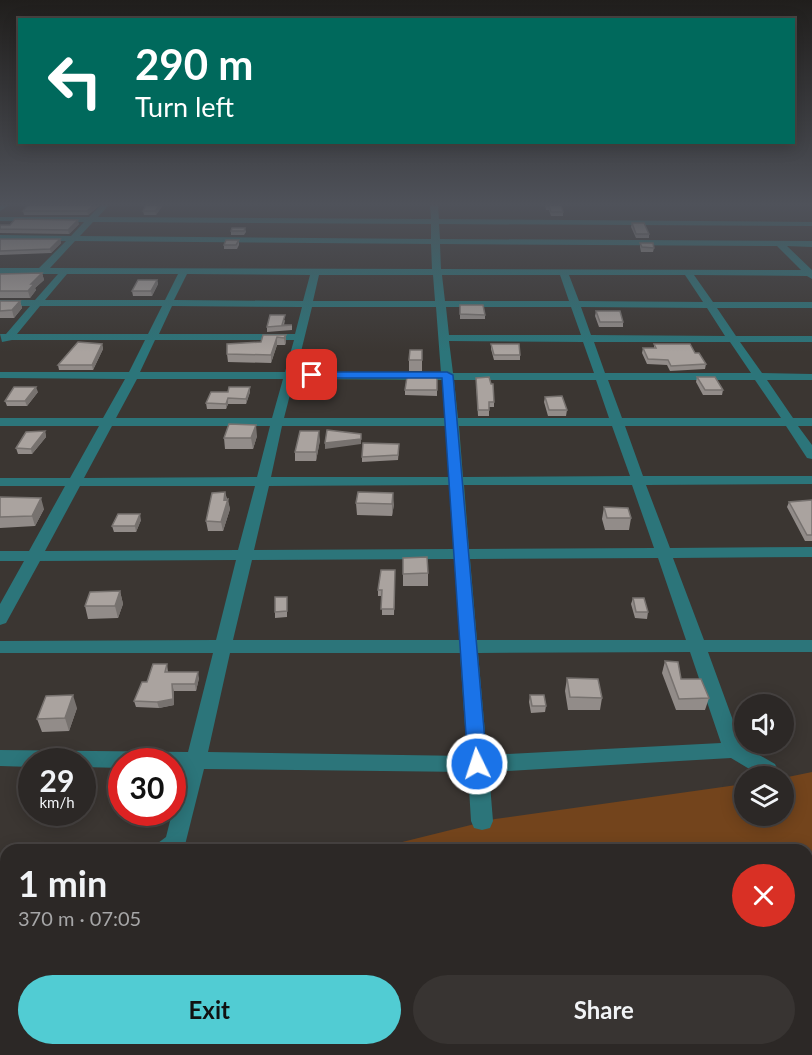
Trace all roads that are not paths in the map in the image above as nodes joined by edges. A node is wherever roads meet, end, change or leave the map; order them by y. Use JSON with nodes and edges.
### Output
{"nodes":[{"id":1,"x":58,"y":254,"type":"edge"},
{"id":2,"x":436,"y":254,"type":"edge"},
{"id":3,"x":791,"y":254,"type":"edge"},
{"id":4,"x":0,"y":271,"type":"edge"},
{"id":5,"x":42,"y":271,"type":"junction"},
{"id":6,"x":65,"y":271,"type":"junction"},
{"id":7,"x":184,"y":272,"type":"junction"},
{"id":8,"x":315,"y":272,"type":"junction"},
{"id":9,"x":437,"y":272,"type":"junction"},
{"id":10,"x":564,"y":273,"type":"junction"},
{"id":11,"x":688,"y":273,"type":"junction"},
{"id":12,"x":811,"y":274,"type":"edge"},
{"id":13,"x":0,"y":303,"type":"edge"},
{"id":14,"x":38,"y":303,"type":"junction"},
{"id":15,"x":168,"y":303,"type":"junction"},
{"id":16,"x":308,"y":303,"type":"junction"},
{"id":17,"x":440,"y":303,"type":"junction"},
{"id":18,"x":576,"y":304,"type":"junction"},
{"id":19,"x":709,"y":304,"type":"junction"},
{"id":20,"x":812,"y":304,"type":"edge"},
{"id":21,"x":4,"y":337,"type":"edge"},
{"id":22,"x":151,"y":337,"type":"junction"},
{"id":23,"x":300,"y":337,"type":"junction"},
{"id":24,"x":444,"y":338,"type":"junction"},
{"id":25,"x":588,"y":338,"type":"junction"},
{"id":26,"x":732,"y":339,"type":"junction"},
{"id":27,"x":812,"y":339,"type":"edge"},
{"id":28,"x":0,"y":347,"type":"edge"},
{"id":29,"x":0,"y":375,"type":"edge"},
{"id":30,"x":133,"y":375,"type":"junction"},
{"id":31,"x":290,"y":375,"type":"junction"},
{"id":32,"x":447,"y":375,"type":"junction"},
{"id":33,"x":600,"y":376,"type":"junction"},
{"id":34,"x":758,"y":377,"type":"junction"},
{"id":35,"x":812,"y":377,"type":"edge"},
{"id":36,"x":452,"y":421,"type":"junction"},
{"id":37,"x":617,"y":421,"type":"junction"},
{"id":38,"x":0,"y":422,"type":"edge"},
{"id":39,"x":107,"y":422,"type":"junction"},
{"id":40,"x":278,"y":422,"type":"junction"},
{"id":41,"x":790,"y":422,"type":"junction"},
{"id":42,"x":812,"y":422,"type":"edge"},
{"id":43,"x":812,"y":455,"type":"edge"},
{"id":44,"x":639,"y":480,"type":"junction"},
{"id":45,"x":812,"y":480,"type":"edge"},
{"id":46,"x":264,"y":481,"type":"junction"},
{"id":47,"x":455,"y":481,"type":"junction"},
{"id":48,"x":0,"y":482,"type":"edge"},
{"id":49,"x":74,"y":482,"type":"junction"},
{"id":50,"x":664,"y":552,"type":"junction"},
{"id":51,"x":812,"y":552,"type":"edge"},
{"id":52,"x":246,"y":554,"type":"junction"},
{"id":53,"x":462,"y":554,"type":"junction"},
{"id":54,"x":34,"y":555,"type":"junction"},
{"id":55,"x":0,"y":556,"type":"edge"},
{"id":56,"x":0,"y":619,"type":"edge"},
{"id":57,"x":697,"y":646,"type":"junction"},
{"id":58,"x":812,"y":646,"type":"edge"},
{"id":59,"x":0,"y":647,"type":"edge"},
{"id":60,"x":224,"y":647,"type":"junction"},
{"id":61,"x":469,"y":647,"type":"junction"},
{"id":62,"x":734,"y":750,"type":"joint"},
{"id":63,"x":741,"y":754,"type":"edge"},
{"id":64,"x":0,"y":758,"type":"edge"},
{"id":65,"x":195,"y":762,"type":"junction"},
{"id":66,"x":477,"y":764,"type":"junction"},
{"id":67,"x":761,"y":766,"type":"edge"},
{"id":68,"x":482,"y":821,"type":"dead end"},
{"id":69,"x":174,"y":844,"type":"edge"}],
"edges":[{"from":1,"to":5,"type":"street"},
{"from":2,"to":9,"type":"street"},
{"from":3,"to":12,"type":"street"},
{"from":4,"to":5,"type":"street"},
{"from":5,"to":6,"type":"street"},
{"from":6,"to":7,"type":"street"},
{"from":6,"to":14,"type":"street"},
{"from":7,"to":8,"type":"street"},
{"from":7,"to":15,"type":"street"},
{"from":8,"to":9,"type":"street"},
{"from":8,"to":16,"type":"street"},
{"from":9,"to":10,"type":"street"},
{"from":9,"to":17,"type":"street"},
{"from":10,"to":11,"type":"street"},
{"from":10,"to":18,"type":"street"},
{"from":11,"to":12,"type":"street"},
{"from":11,"to":19,"type":"street"},
{"from":13,"to":14,"type":"street"},
{"from":14,"to":15,"type":"street"},
{"from":14,"to":21,"type":"street"},
{"from":15,"to":16,"type":"street"},
{"from":15,"to":22,"type":"street"},
{"from":16,"to":17,"type":"street"},
{"from":16,"to":23,"type":"street"},
{"from":17,"to":18,"type":"street"},
{"from":17,"to":24,"type":"street"},
{"from":18,"to":19,"type":"street"},
{"from":18,"to":25,"type":"street"},
{"from":19,"to":20,"type":"street"},
{"from":19,"to":26,"type":"street"},
{"from":21,"to":22,"type":"street"},
{"from":21,"to":28,"type":"street"},
{"from":22,"to":23,"type":"street"},
{"from":22,"to":30,"type":"street"},
{"from":23,"to":31,"type":"street"},
{"from":24,"to":25,"type":"street"},
{"from":24,"to":32,"type":"street"},
{"from":25,"to":26,"type":"street"},
{"from":25,"to":33,"type":"street"},
{"from":26,"to":27,"type":"street"},
{"from":26,"to":34,"type":"street"},
{"from":29,"to":30,"type":"street"},
{"from":30,"to":31,"type":"street"},
{"from":30,"to":39,"type":"street"},
{"from":31,"to":32,"type":"street"},
{"from":31,"to":40,"type":"street"},
{"from":32,"to":33,"type":"street"},
{"from":32,"to":36,"type":"street"},
{"from":33,"to":34,"type":"street"},
{"from":33,"to":37,"type":"street"},
{"from":34,"to":35,"type":"street"},
{"from":34,"to":41,"type":"street"},
{"from":36,"to":37,"type":"street"},
{"from":36,"to":40,"type":"street"},
{"from":36,"to":47,"type":"street"},
{"from":37,"to":41,"type":"street"},
{"from":37,"to":44,"type":"street"},
{"from":38,"to":39,"type":"street"},
{"from":39,"to":40,"type":"street"},
{"from":39,"to":49,"type":"street"},
{"from":40,"to":46,"type":"street"},
{"from":41,"to":42,"type":"street"},
{"from":41,"to":43,"type":"street"},
{"from":44,"to":45,"type":"street"},
{"from":44,"to":47,"type":"street"},
{"from":44,"to":50,"type":"street"},
{"from":46,"to":47,"type":"street"},
{"from":46,"to":49,"type":"street"},
{"from":46,"to":52,"type":"street"},
{"from":47,"to":53,"type":"street"},
{"from":48,"to":49,"type":"street"},
{"from":49,"to":54,"type":"street"},
{"from":50,"to":51,"type":"street"},
{"from":50,"to":53,"type":"street"},
{"from":50,"to":57,"type":"street"},
{"from":52,"to":53,"type":"street"},
{"from":52,"to":54,"type":"street"},
{"from":52,"to":60,"type":"street"},
{"from":53,"to":61,"type":"street"},
{"from":54,"to":55,"type":"street"},
{"from":54,"to":56,"type":"street"},
{"from":57,"to":58,"type":"street"},
{"from":57,"to":61,"type":"street"},
{"from":57,"to":62,"type":"street"},
{"from":59,"to":60,"type":"street"},
{"from":60,"to":61,"type":"street"},
{"from":60,"to":65,"type":"street"},
{"from":61,"to":66,"type":"street"},
{"from":62,"to":66,"type":"street"},
{"from":63,"to":67,"type":"street"},
{"from":64,"to":65,"type":"street"},
{"from":65,"to":66,"type":"street"},
{"from":65,"to":69,"type":"street"},
{"from":66,"to":68,"type":"street"}]}
